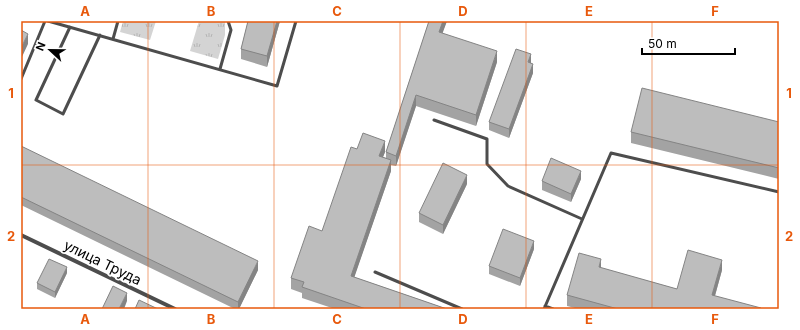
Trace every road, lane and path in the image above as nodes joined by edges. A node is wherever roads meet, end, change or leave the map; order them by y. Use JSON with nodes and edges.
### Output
{"nodes":[{"id":1,"x":46,"y":21,"type":"edge"},
{"id":2,"x":118,"y":21,"type":"edge"},
{"id":3,"x":228,"y":21,"type":"edge"},
{"id":4,"x":296,"y":21,"type":"edge"},
{"id":5,"x":70,"y":27,"type":"junction"},
{"id":6,"x":100,"y":36,"type":"junction"},
{"id":7,"x":113,"y":39,"type":"junction"},
{"id":8,"x":220,"y":70,"type":"junction"},
{"id":9,"x":21,"y":79,"type":"edge"},
{"id":10,"x":434,"y":120,"type":"dead end"},
{"id":11,"x":779,"y":192,"type":"edge"},
{"id":12,"x":582,"y":219,"type":"junction"},
{"id":13,"x":21,"y":235,"type":"edge"},
{"id":14,"x":375,"y":272,"type":"dead end"},
{"id":15,"x":544,"y":308,"type":"edge"},
{"id":16,"x":176,"y":309,"type":"edge"},
{"id":17,"x":462,"y":309,"type":"edge"},
{"id":18,"x":552,"y":309,"type":"edge"}],
"edges":[{"from":1,"to":5,"type":"lane"},
{"from":1,"to":9,"type":"lane"},
{"from":2,"to":7,"type":"lane"},
{"from":3,"to":8,"type":"lane"},
{"from":4,"to":8,"type":"lane"},
{"from":5,"to":6,"type":"lane"},
{"from":5,"to":6,"type":"lane"},
{"from":6,"to":7,"type":"lane"},
{"from":7,"to":8,"type":"lane"},
{"from":10,"to":12,"type":"lane"},
{"from":11,"to":12,"type":"lane"},
{"from":12,"to":15,"type":"lane"},
{"from":13,"to":16,"type":"street","name":"улица Труда"},
{"from":14,"to":17,"type":"lane"},
{"from":15,"to":18,"type":"lane"}]}
